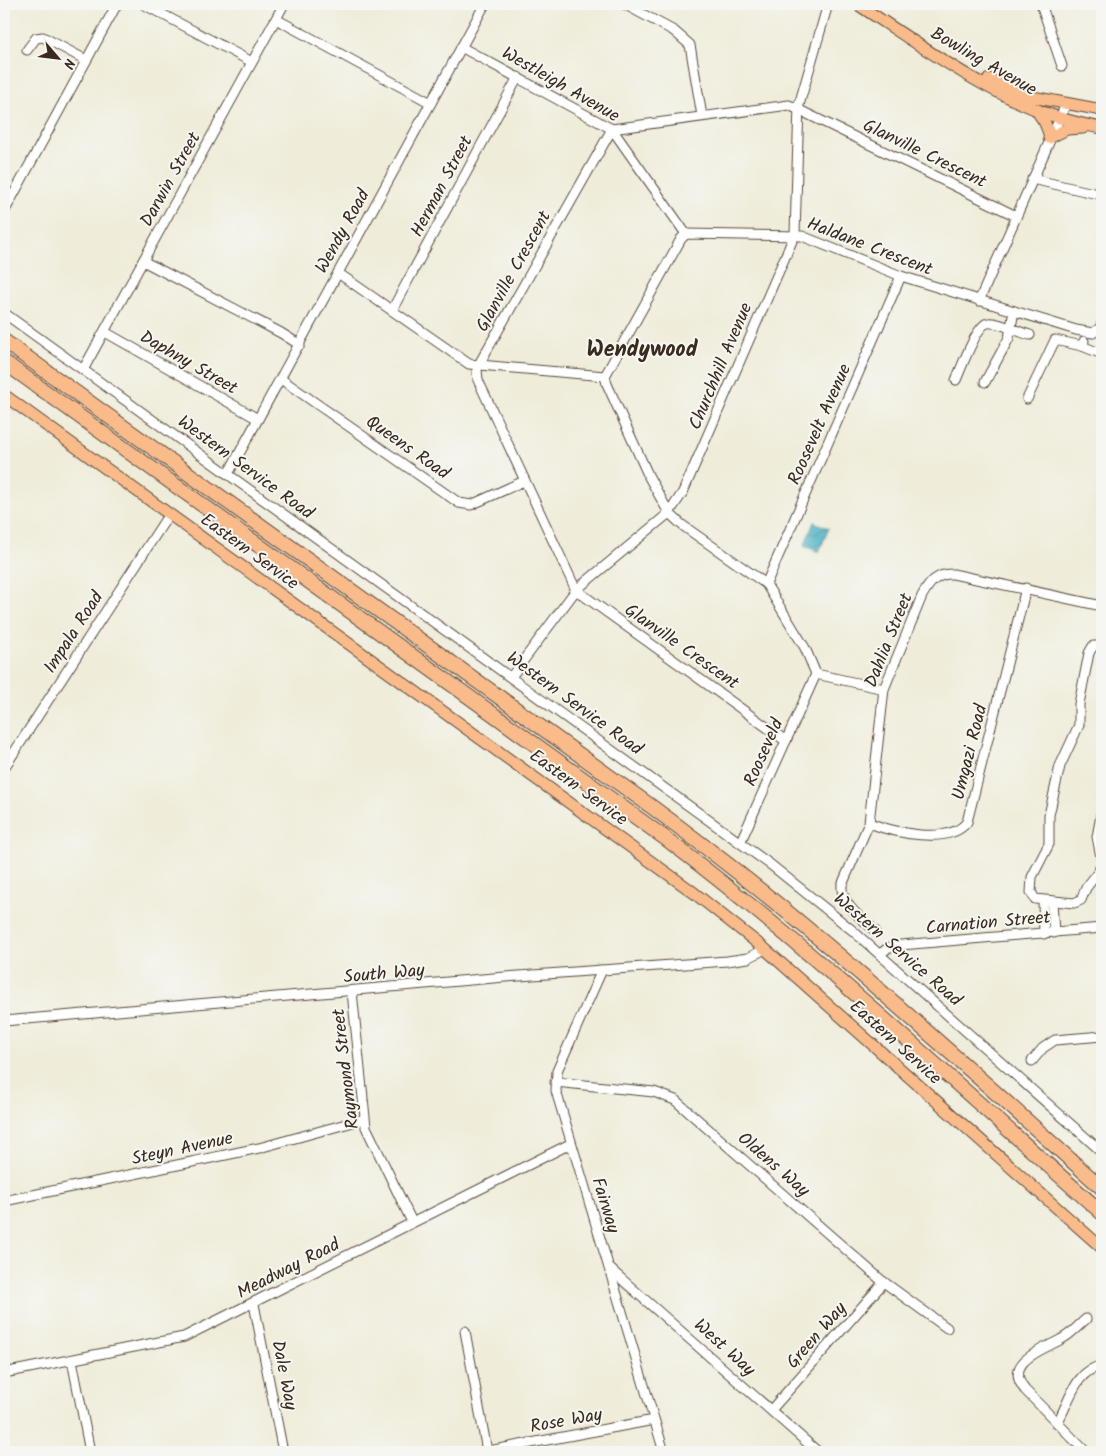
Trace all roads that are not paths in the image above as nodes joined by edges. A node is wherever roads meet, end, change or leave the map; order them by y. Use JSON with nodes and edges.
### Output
{"nodes":[{"id":1,"x":116,"y":4,"type":"edge"},
{"id":2,"x":143,"y":4,"type":"edge"},
{"id":3,"x":284,"y":4,"type":"edge"},
{"id":4,"x":485,"y":4,"type":"edge"},
{"id":5,"x":624,"y":4,"type":"edge"},
{"id":6,"x":828,"y":4,"type":"edge"},
{"id":7,"x":857,"y":4,"type":"edge"},
{"id":8,"x":863,"y":4,"type":"edge"},
{"id":9,"x":1041,"y":4,"type":"edge"},
{"id":10,"x":276,"y":19,"type":"junction"},
{"id":11,"x":461,"y":47,"type":"junction"},
{"id":12,"x":27,"y":50,"type":"dead end"},
{"id":13,"x":86,"y":60,"type":"junction"},
{"id":14,"x":252,"y":62,"type":"junction"},
{"id":15,"x":1062,"y":66,"type":"dead end"},
{"id":16,"x":518,"y":77,"type":"junction"},
{"id":17,"x":431,"y":103,"type":"junction"},
{"id":18,"x":1066,"y":104,"type":"junction"},
{"id":19,"x":798,"y":108,"type":"junction"},
{"id":20,"x":1102,"y":110,"type":"edge"},
{"id":21,"x":1036,"y":111,"type":"junction"},
{"id":22,"x":702,"y":116,"type":"junction"},
{"id":23,"x":1059,"y":118,"type":"junction"},
{"id":24,"x":1098,"y":127,"type":"edge"},
{"id":25,"x":612,"y":128,"type":"junction"},
{"id":26,"x":1049,"y":137,"type":"junction"},
{"id":27,"x":1032,"y":179,"type":"junction"},
{"id":28,"x":1102,"y":194,"type":"edge"},
{"id":29,"x":4,"y":212,"type":"edge"},
{"id":30,"x":1016,"y":216,"type":"junction"},
{"id":31,"x":686,"y":234,"type":"junction"},
{"id":32,"x":795,"y":234,"type":"junction"},
{"id":33,"x":143,"y":261,"type":"junction"},
{"id":34,"x":338,"y":273,"type":"junction"},
{"id":35,"x":902,"y":276,"type":"junction"},
{"id":36,"x":979,"y":301,"type":"junction"},
{"id":37,"x":392,"y":310,"type":"junction"},
{"id":38,"x":1014,"y":311,"type":"junction"},
{"id":39,"x":4,"y":313,"type":"edge"},
{"id":40,"x":1102,"y":323,"type":"edge"},
{"id":41,"x":1011,"y":330,"type":"junction"},
{"id":42,"x":105,"y":332,"type":"junction"},
{"id":43,"x":1091,"y":332,"type":"junction"},
{"id":44,"x":1030,"y":336,"type":"dead end"},
{"id":45,"x":4,"y":341,"type":"edge"},
{"id":46,"x":300,"y":345,"type":"junction"},
{"id":47,"x":1082,"y":346,"type":"junction"},
{"id":48,"x":1102,"y":354,"type":"edge"},
{"id":49,"x":4,"y":362,"type":"edge"},
{"id":50,"x":478,"y":366,"type":"junction"},
{"id":51,"x":83,"y":370,"type":"junction"},
{"id":52,"x":605,"y":376,"type":"junction"},
{"id":53,"x":281,"y":379,"type":"junction"},
{"id":54,"x":956,"y":380,"type":"dead end"},
{"id":55,"x":984,"y":382,"type":"dead end"},
{"id":56,"x":4,"y":395,"type":"edge"},
{"id":57,"x":1027,"y":399,"type":"dead end"},
{"id":58,"x":258,"y":419,"type":"junction"},
{"id":59,"x":228,"y":474,"type":"junction"},
{"id":60,"x":524,"y":481,"type":"junction"},
{"id":61,"x":669,"y":513,"type":"junction"},
{"id":62,"x":169,"y":514,"type":"junction"},
{"id":63,"x":766,"y":584,"type":"junction"},
{"id":64,"x":1026,"y":588,"type":"junction"},
{"id":65,"x":576,"y":590,"type":"junction"},
{"id":66,"x":1102,"y":606,"type":"edge"},
{"id":67,"x":1102,"y":643,"type":"edge"},
{"id":68,"x":816,"y":674,"type":"junction"},
{"id":69,"x":511,"y":677,"type":"junction"},
{"id":70,"x":884,"y":689,"type":"junction"},
{"id":71,"x":786,"y":741,"type":"junction"},
{"id":72,"x":4,"y":768,"type":"edge"},
{"id":73,"x":1102,"y":810,"type":"edge"},
{"id":74,"x":869,"y":822,"type":"junction"},
{"id":75,"x":740,"y":843,"type":"junction"},
{"id":76,"x":1048,"y":901,"type":"junction"},
{"id":77,"x":1102,"y":928,"type":"edge"},
{"id":78,"x":875,"y":931,"type":"dead end"},
{"id":79,"x":1054,"y":933,"type":"junction"},
{"id":80,"x":1044,"y":934,"type":"junction"},
{"id":81,"x":765,"y":949,"type":"junction"},
{"id":82,"x":880,"y":954,"type":"junction"},
{"id":83,"x":602,"y":970,"type":"junction"},
{"id":84,"x":352,"y":992,"type":"junction"},
{"id":85,"x":4,"y":1021,"type":"edge"},
{"id":86,"x":1102,"y":1036,"type":"edge"},
{"id":87,"x":1032,"y":1061,"type":"dead end"},
{"id":88,"x":556,"y":1082,"type":"junction"},
{"id":89,"x":364,"y":1119,"type":"junction"},
{"id":90,"x":570,"y":1144,"type":"junction"},
{"id":91,"x":1102,"y":1152,"type":"edge"},
{"id":92,"x":1102,"y":1188,"type":"edge"},
{"id":93,"x":4,"y":1201,"type":"edge"},
{"id":94,"x":1102,"y":1213,"type":"edge"},
{"id":95,"x":412,"y":1222,"type":"junction"},
{"id":96,"x":1102,"y":1248,"type":"edge"},
{"id":97,"x":608,"y":1268,"type":"junction"},
{"id":98,"x":884,"y":1282,"type":"junction"},
{"id":99,"x":254,"y":1304,"type":"junction"},
{"id":100,"x":1086,"y":1319,"type":"dead end"},
{"id":101,"x":947,"y":1328,"type":"dead end"},
{"id":102,"x":465,"y":1331,"type":"dead end"},
{"id":103,"x":72,"y":1360,"type":"junction"},
{"id":104,"x":1102,"y":1366,"type":"edge"},
{"id":105,"x":4,"y":1373,"type":"edge"},
{"id":106,"x":771,"y":1410,"type":"junction"},
{"id":107,"x":654,"y":1420,"type":"junction"},
{"id":108,"x":1057,"y":1423,"type":"junction"},
{"id":109,"x":90,"y":1452,"type":"edge"},
{"id":110,"x":283,"y":1452,"type":"edge"},
{"id":111,"x":485,"y":1452,"type":"edge"},
{"id":112,"x":664,"y":1452,"type":"edge"},
{"id":113,"x":818,"y":1452,"type":"edge"},
{"id":114,"x":1086,"y":1452,"type":"edge"}],
"edges":[{"from":1,"to":13,"type":"street"},
{"from":2,"to":14,"type":"street"},
{"from":3,"to":10,"type":"street","name":"Darwin Street"},
{"from":4,"to":11,"type":"street","name":"Wendy Road"},
{"from":5,"to":22,"type":"street"},
{"from":6,"to":19,"type":"street","name":"Churchhill Avenue"},
{"from":7,"to":21,"type":"main road","name":"Bowling Avenue"},
{"from":8,"to":18,"type":"main road","name":"Bowling Avenue"},
{"from":9,"to":15,"type":"street"},
{"from":10,"to":14,"type":"street","name":"Darwin Street"},
{"from":10,"to":17,"type":"street"},
{"from":11,"to":16,"type":"street","name":"Westleigh Avenue"},
{"from":11,"to":17,"type":"street","name":"Wendy Road"},
{"from":12,"to":13,"type":"street"},
{"from":13,"to":29,"type":"street"},
{"from":14,"to":33,"type":"street","name":"Darwin Street"},
{"from":16,"to":25,"type":"street","name":"Westleigh Avenue"},
{"from":16,"to":37,"type":"street","name":"Herman Street"},
{"from":17,"to":34,"type":"street","name":"Wendy Road"},
{"from":18,"to":20,"type":"main road","name":"Bowling Avenue"},
{"from":18,"to":23,"type":"street"},
{"from":19,"to":22,"type":"street","name":"Glanville Crescent"},
{"from":19,"to":30,"type":"street","name":"Glanville Crescent"},
{"from":19,"to":32,"type":"street","name":"Churchhill Avenue"},
{"from":21,"to":23,"type":"main road","name":"Bowling Avenue"},
{"from":21,"to":26,"type":"main road"},
{"from":22,"to":25,"type":"street","name":"Glanville Crescent"},
{"from":23,"to":24,"type":"main road","name":"Bowling Avenue"},
{"from":23,"to":26,"type":"street"},
{"from":24,"to":26,"type":"main road"},
{"from":25,"to":31,"type":"street","name":"Westleigh Avenue"},
{"from":25,"to":50,"type":"street","name":"Glanville Crescent"},
{"from":26,"to":27,"type":"street"},
{"from":27,"to":28,"type":"street"},
{"from":27,"to":30,"type":"street"},
{"from":30,"to":36,"type":"street"},
{"from":31,"to":32,"type":"street","name":"Haldane Crescent"},
{"from":31,"to":52,"type":"street"},
{"from":32,"to":35,"type":"street","name":"Haldane Crescent"},
{"from":32,"to":61,"type":"street","name":"Churchhill Avenue"},
{"from":33,"to":42,"type":"street","name":"Darwin Street"},
{"from":33,"to":46,"type":"street"},
{"from":34,"to":37,"type":"street"},
{"from":34,"to":46,"type":"street","name":"Wendy Road"},
{"from":35,"to":36,"type":"street","name":"Haldane Crescent"},
{"from":35,"to":63,"type":"street","name":"Roosevelt Avenue"},
{"from":36,"to":38,"type":"street","name":"Haldane Crescent"},
{"from":37,"to":50,"type":"street"},
{"from":38,"to":41,"type":"street"},
{"from":38,"to":43,"type":"street","name":"Haldane Crescent"},
{"from":39,"to":51,"type":"street","name":"Western Service Road"},
{"from":40,"to":43,"type":"street"},
{"from":41,"to":44,"type":"street"},
{"from":41,"to":54,"type":"street"},
{"from":41,"to":55,"type":"street"},
{"from":42,"to":51,"type":"street","name":"Darwin Street"},
{"from":42,"to":58,"type":"street","name":"Daphny Street"},
{"from":43,"to":47,"type":"street"},
{"from":45,"to":92,"type":"highway"},
{"from":46,"to":53,"type":"street","name":"Wendy Road"},
{"from":47,"to":48,"type":"street"},
{"from":47,"to":57,"type":"street"},
{"from":49,"to":94,"type":"highway"},
{"from":50,"to":52,"type":"street"},
{"from":50,"to":60,"type":"street","name":"Glanville Crescent"},
{"from":51,"to":59,"type":"street","name":"Western Service Road"},
{"from":52,"to":61,"type":"street"},
{"from":53,"to":58,"type":"street","name":"Wendy Road"},
{"from":53,"to":60,"type":"street","name":"Queens Road"},
{"from":56,"to":62,"type":"main road","name":"Eastern Service"},
{"from":58,"to":59,"type":"street","name":"Wendy Road"},
{"from":59,"to":69,"type":"street","name":"Western Service Road"},
{"from":60,"to":65,"type":"street","name":"Glanville Crescent"},
{"from":61,"to":63,"type":"street"},
{"from":61,"to":65,"type":"street","name":"Churchhill Avenue"},
{"from":62,"to":72,"type":"street","name":"Impala Road"},
{"from":62,"to":81,"type":"main road","name":"Eastern Service"},
{"from":63,"to":68,"type":"street"},
{"from":64,"to":66,"type":"street","name":"Dahlia Street"},
{"from":64,"to":70,"type":"street","name":"Dahlia Street"},
{"from":64,"to":74,"type":"street","name":"Umgazi Road"},
{"from":65,"to":69,"type":"street","name":"Churchhill Avenue"},
{"from":65,"to":71,"type":"street","name":"Glanville Crescent"},
{"from":67,"to":76,"type":"street"},
{"from":68,"to":70,"type":"street"},
{"from":68,"to":71,"type":"street","name":"Rooseveld"},
{"from":69,"to":75,"type":"street","name":"Western Service Road"},
{"from":70,"to":74,"type":"street","name":"Dahlia Street"},
{"from":71,"to":75,"type":"street","name":"Rooseveld"},
{"from":73,"to":76,"type":"street"},
{"from":74,"to":78,"type":"street","name":"Dahlia Street"},
{"from":75,"to":82,"type":"street","name":"Western Service Road"},
{"from":76,"to":79,"type":"street"},
{"from":76,"to":80,"type":"street"},
{"from":77,"to":79,"type":"street","name":"Carnation Street"},
{"from":79,"to":80,"type":"street","name":"Carnation Street"},
{"from":80,"to":82,"type":"street","name":"Carnation Street"},
{"from":81,"to":83,"type":"street","name":"South Way"},
{"from":81,"to":96,"type":"main road","name":"Eastern Service"},
{"from":82,"to":91,"type":"street","name":"Western Service Road"},
{"from":83,"to":84,"type":"street","name":"South Way"},
{"from":83,"to":88,"type":"street","name":"Fairway"},
{"from":84,"to":85,"type":"street","name":"South Way"},
{"from":84,"to":89,"type":"street","name":"Raymond Street"},
{"from":86,"to":87,"type":"street"},
{"from":88,"to":90,"type":"street","name":"Fairway"},
{"from":88,"to":98,"type":"street","name":"Oldens Way"},
{"from":89,"to":93,"type":"street","name":"Steyn Avenue"},
{"from":89,"to":95,"type":"street","name":"Raymond Street"},
{"from":90,"to":95,"type":"street","name":"Meadway Road"},
{"from":90,"to":97,"type":"street","name":"Fairway"},
{"from":95,"to":99,"type":"street","name":"Meadway Road"},
{"from":97,"to":106,"type":"street","name":"West Way"},
{"from":97,"to":107,"type":"street","name":"Fairway"},
{"from":98,"to":101,"type":"street","name":"Oldens Way"},
{"from":98,"to":106,"type":"street","name":"Green Way"},
{"from":99,"to":103,"type":"street","name":"Meadway Road"},
{"from":99,"to":110,"type":"street","name":"Dale Way"},
{"from":100,"to":108,"type":"street"},
{"from":102,"to":111,"type":"street"},
{"from":103,"to":105,"type":"street","name":"Meadway Road"},
{"from":103,"to":109,"type":"street"},
{"from":104,"to":108,"type":"street"},
{"from":106,"to":113,"type":"street","name":"West Way"},
{"from":107,"to":111,"type":"street","name":"Rose Way"},
{"from":107,"to":112,"type":"street","name":"Fairway"},
{"from":108,"to":114,"type":"street"}]}
